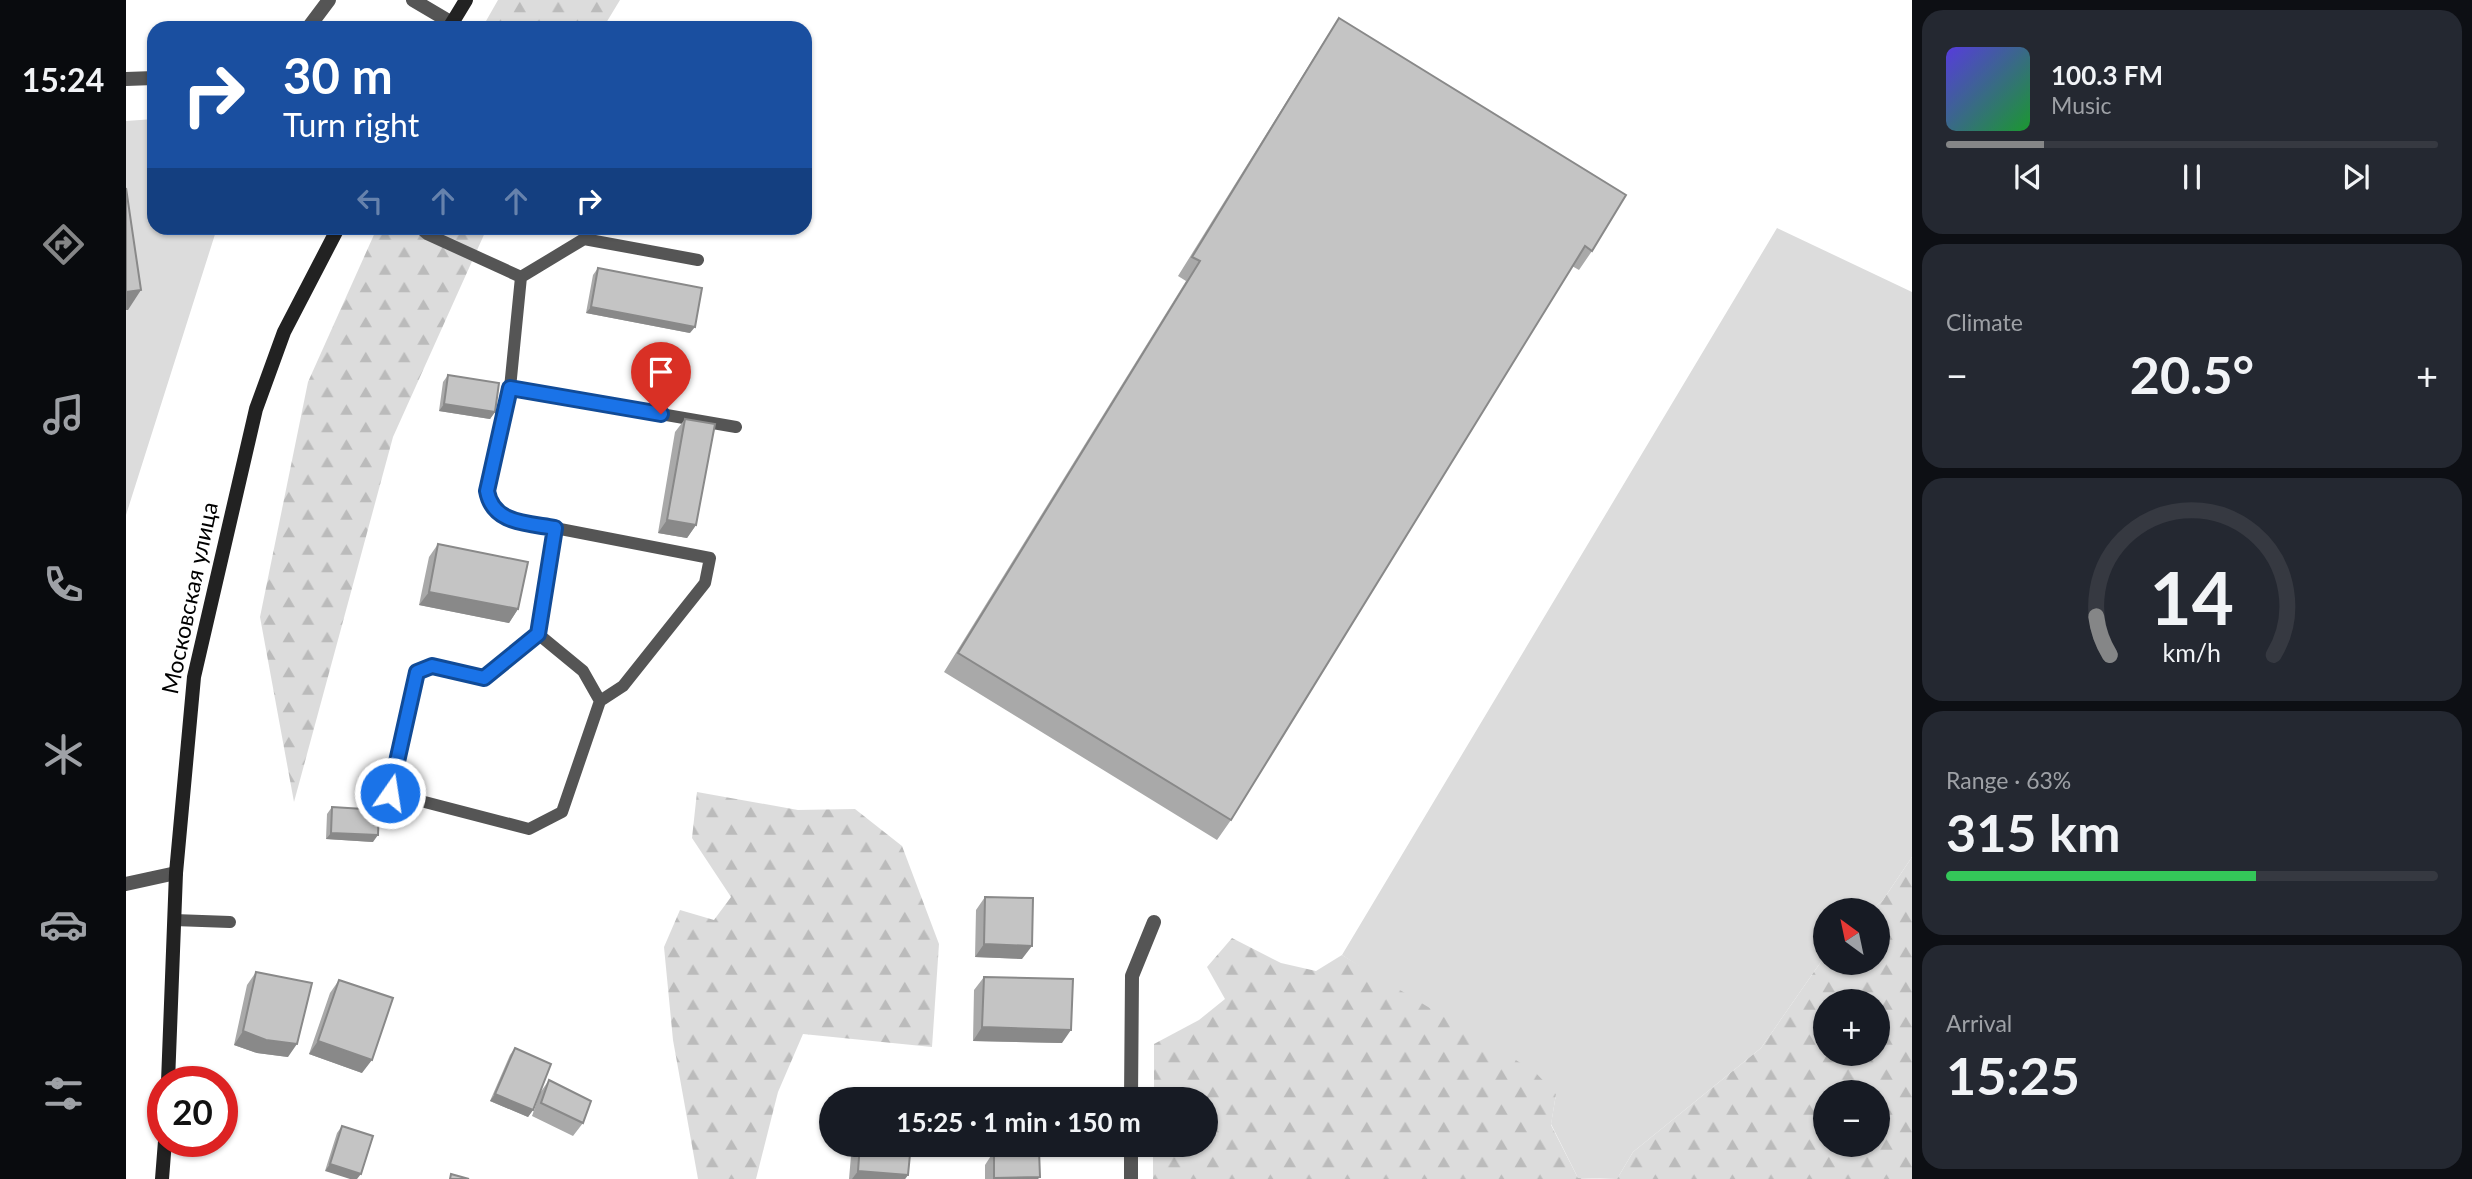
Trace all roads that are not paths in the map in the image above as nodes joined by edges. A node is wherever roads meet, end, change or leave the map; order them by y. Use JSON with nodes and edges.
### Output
{"nodes":[{"id":1,"x":329,"y":0,"type":"edge"},
{"id":2,"x":413,"y":0,"type":"edge"},
{"id":3,"x":466,"y":0,"type":"edge"},
{"id":4,"x":313,"y":21,"type":"edge"},
{"id":5,"x":444,"y":21,"type":"edge"},
{"id":6,"x":454,"y":21,"type":"edge"},
{"id":7,"x":147,"y":78,"type":"edge"},
{"id":8,"x":126,"y":79,"type":"edge"},
{"id":9,"x":334,"y":235,"type":"edge"},
{"id":10,"x":429,"y":235,"type":"edge"},
{"id":11,"x":698,"y":260,"type":"dead end"},
{"id":12,"x":522,"y":277,"type":"junction"},
{"id":13,"x":510,"y":388,"type":"junction"},
{"id":14,"x":736,"y":427,"type":"dead end"},
{"id":15,"x":555,"y":528,"type":"junction"},
{"id":16,"x":538,"y":634,"type":"junction"},
{"id":17,"x":600,"y":701,"type":"junction"},
{"id":18,"x":176,"y":873,"type":"junction"},
{"id":19,"x":126,"y":884,"type":"edge"},
{"id":20,"x":174,"y":920,"type":"junction"},
{"id":21,"x":230,"y":922,"type":"dead end"},
{"id":22,"x":1154,"y":922,"type":"dead end"},
{"id":23,"x":169,"y":1066,"type":"edge"},
{"id":24,"x":1131,"y":1087,"type":"edge"},
{"id":25,"x":163,"y":1157,"type":"edge"},
{"id":26,"x":1131,"y":1157,"type":"edge"},
{"id":27,"x":162,"y":1179,"type":"edge"},
{"id":28,"x":1131,"y":1179,"type":"edge"}],
"edges":[{"from":1,"to":4,"type":"street"},
{"from":2,"to":5,"type":"street"},
{"from":3,"to":6,"type":"main road"},
{"from":7,"to":8,"type":"street"},
{"from":9,"to":18,"type":"main road","name":"Московская улица"},
{"from":10,"to":12,"type":"lane"},
{"from":11,"to":12,"type":"lane"},
{"from":12,"to":13,"type":"lane"},
{"from":13,"to":14,"type":"lane"},
{"from":13,"to":15,"type":"lane"},
{"from":15,"to":16,"type":"lane"},
{"from":15,"to":17,"type":"lane"},
{"from":16,"to":17,"type":"lane"},
{"from":16,"to":17,"type":"lane"},
{"from":18,"to":19,"type":"street"},
{"from":18,"to":20,"type":"main road","name":"Московская улица"},
{"from":20,"to":21,"type":"lane"},
{"from":20,"to":23,"type":"main road","name":"Московская улица"},
{"from":22,"to":24,"type":"street"},
{"from":25,"to":27,"type":"main road"},
{"from":26,"to":28,"type":"street"}]}
